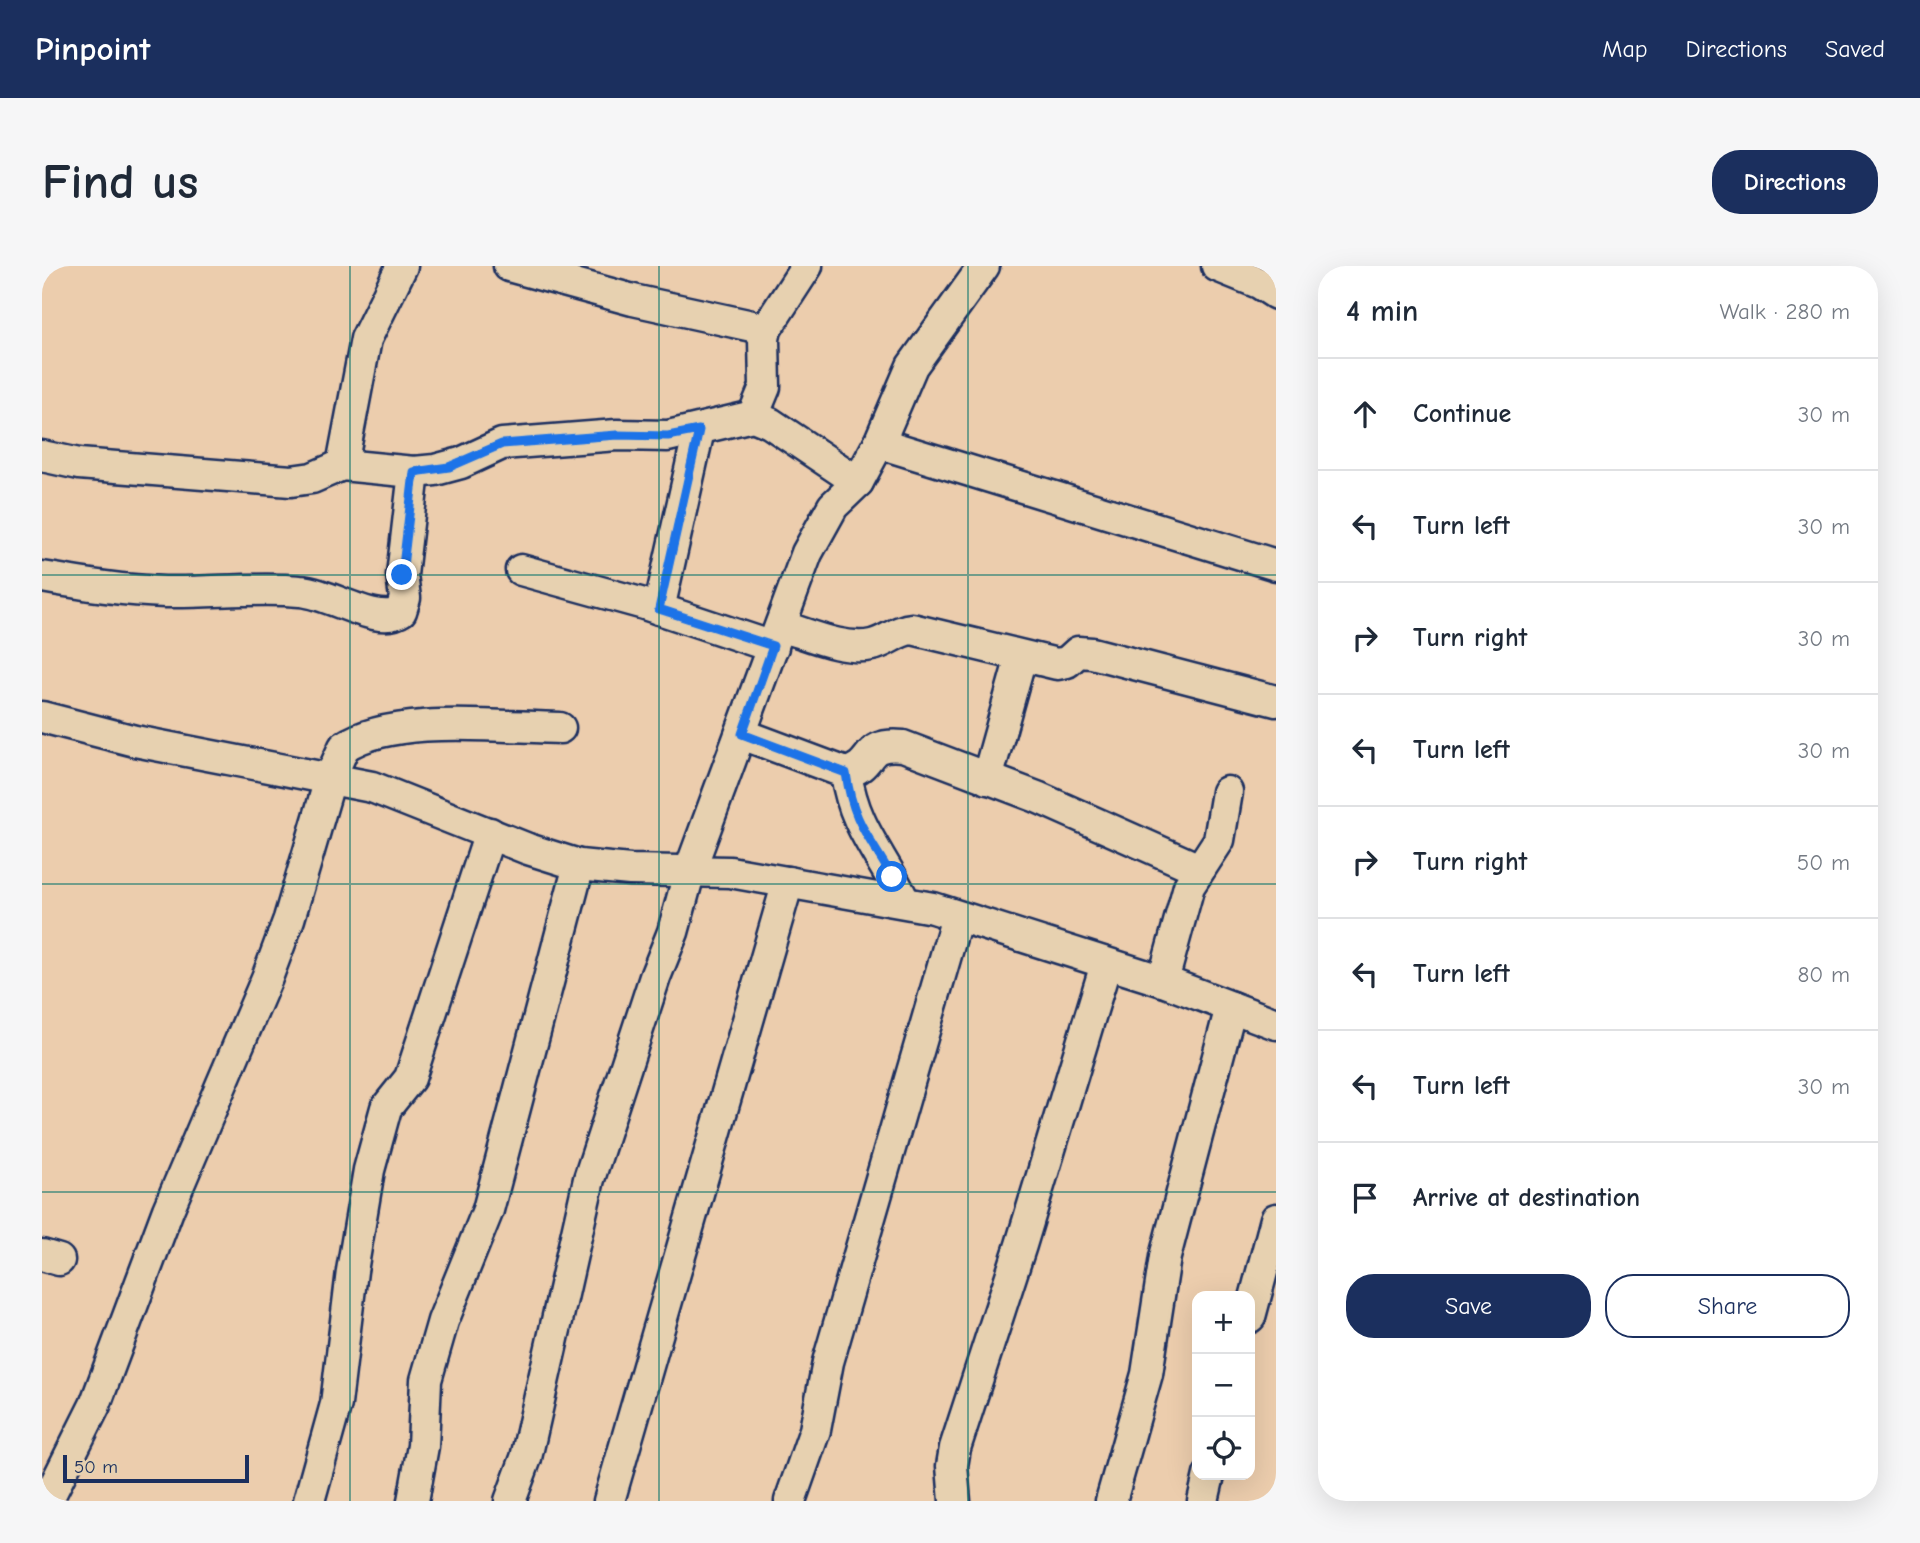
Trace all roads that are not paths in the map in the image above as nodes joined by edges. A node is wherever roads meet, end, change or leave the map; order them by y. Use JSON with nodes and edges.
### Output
{"nodes":[{"id":1,"x":402,"y":266,"type":"edge"},
{"id":2,"x":509,"y":266,"type":"edge"},
{"id":3,"x":807,"y":266,"type":"edge"},
{"id":4,"x":984,"y":266,"type":"edge"},
{"id":5,"x":1217,"y":266,"type":"edge"},
{"id":6,"x":1276,"y":294,"type":"edge"},
{"id":7,"x":766,"y":329,"type":"junction"},
{"id":8,"x":754,"y":416,"type":"junction"},
{"id":9,"x":699,"y":430,"type":"junction"},
{"id":10,"x":880,"y":443,"type":"junction"},
{"id":11,"x":42,"y":456,"type":"edge"},
{"id":12,"x":342,"y":465,"type":"junction"},
{"id":13,"x":414,"y":472,"type":"junction"},
{"id":14,"x":858,"y":482,"type":"junction"},
{"id":15,"x":1276,"y":565,"type":"edge"},
{"id":16,"x":521,"y":570,"type":"dead end"},
{"id":17,"x":42,"y":577,"type":"edge"},
{"id":18,"x":659,"y":609,"type":"junction"},
{"id":19,"x":777,"y":636,"type":"junction"},
{"id":20,"x":1021,"y":657,"type":"junction"},
{"id":21,"x":1276,"y":701,"type":"edge"},
{"id":22,"x":42,"y":717,"type":"edge"},
{"id":23,"x":560,"y":728,"type":"dead end"},
{"id":24,"x":742,"y":734,"type":"junction"},
{"id":25,"x":846,"y":773,"type":"junction"},
{"id":26,"x":331,"y":776,"type":"junction"},
{"id":27,"x":987,"y":779,"type":"junction"},
{"id":28,"x":1227,"y":792,"type":"dead end"},
{"id":29,"x":490,"y":833,"type":"junction"},
{"id":30,"x":579,"y":865,"type":"junction"},
{"id":31,"x":1199,"y":869,"type":"junction"},
{"id":32,"x":690,"y":870,"type":"junction"},
{"id":33,"x":788,"y":882,"type":"junction"},
{"id":34,"x":904,"y":901,"type":"junction"},
{"id":35,"x":957,"y":917,"type":"junction"},
{"id":36,"x":1106,"y":964,"type":"junction"},
{"id":37,"x":1163,"y":981,"type":"junction"},
{"id":38,"x":1231,"y":1007,"type":"junction"},
{"id":39,"x":1276,"y":1024,"type":"edge"},
{"id":40,"x":1276,"y":1219,"type":"edge"},
{"id":41,"x":1255,"y":1298,"type":"edge"},
{"id":42,"x":1208,"y":1480,"type":"edge"},
{"id":43,"x":47,"y":1501,"type":"edge"},
{"id":44,"x":309,"y":1501,"type":"edge"},
{"id":45,"x":413,"y":1501,"type":"edge"},
{"id":46,"x":510,"y":1501,"type":"edge"},
{"id":47,"x":609,"y":1501,"type":"edge"},
{"id":48,"x":790,"y":1501,"type":"edge"},
{"id":49,"x":955,"y":1501,"type":"edge"},
{"id":50,"x":1111,"y":1501,"type":"edge"},
{"id":51,"x":1203,"y":1501,"type":"edge"}],
"edges":[{"from":1,"to":12,"type":"street"},
{"from":2,"to":7,"type":"street"},
{"from":3,"to":7,"type":"street"},
{"from":4,"to":10,"type":"street"},
{"from":5,"to":6,"type":"street"},
{"from":7,"to":8,"type":"street"},
{"from":8,"to":9,"type":"street"},
{"from":8,"to":14,"type":"street"},
{"from":9,"to":13,"type":"street"},
{"from":9,"to":18,"type":"street"},
{"from":10,"to":14,"type":"street"},
{"from":10,"to":15,"type":"street"},
{"from":11,"to":12,"type":"street"},
{"from":12,"to":13,"type":"street"},
{"from":13,"to":17,"type":"street"},
{"from":14,"to":19,"type":"street"},
{"from":16,"to":18,"type":"street"},
{"from":18,"to":19,"type":"street"},
{"from":19,"to":20,"type":"street"},
{"from":19,"to":24,"type":"street"},
{"from":20,"to":21,"type":"street"},
{"from":20,"to":27,"type":"street"},
{"from":22,"to":26,"type":"street"},
{"from":23,"to":26,"type":"street"},
{"from":24,"to":25,"type":"street"},
{"from":24,"to":32,"type":"street"},
{"from":25,"to":27,"type":"street"},
{"from":25,"to":34,"type":"street"},
{"from":26,"to":29,"type":"street"},
{"from":26,"to":43,"type":"street"},
{"from":27,"to":31,"type":"street"},
{"from":28,"to":31,"type":"street"},
{"from":29,"to":30,"type":"street"},
{"from":29,"to":44,"type":"street"},
{"from":30,"to":32,"type":"street"},
{"from":30,"to":45,"type":"street"},
{"from":31,"to":37,"type":"street"},
{"from":32,"to":33,"type":"street"},
{"from":32,"to":46,"type":"street"},
{"from":33,"to":34,"type":"street"},
{"from":33,"to":47,"type":"street"},
{"from":34,"to":35,"type":"street"},
{"from":35,"to":36,"type":"street"},
{"from":35,"to":48,"type":"street"},
{"from":36,"to":37,"type":"street"},
{"from":36,"to":49,"type":"street"},
{"from":37,"to":38,"type":"street"},
{"from":38,"to":39,"type":"street"},
{"from":38,"to":50,"type":"street"},
{"from":40,"to":41,"type":"street"},
{"from":42,"to":51,"type":"street"}]}
